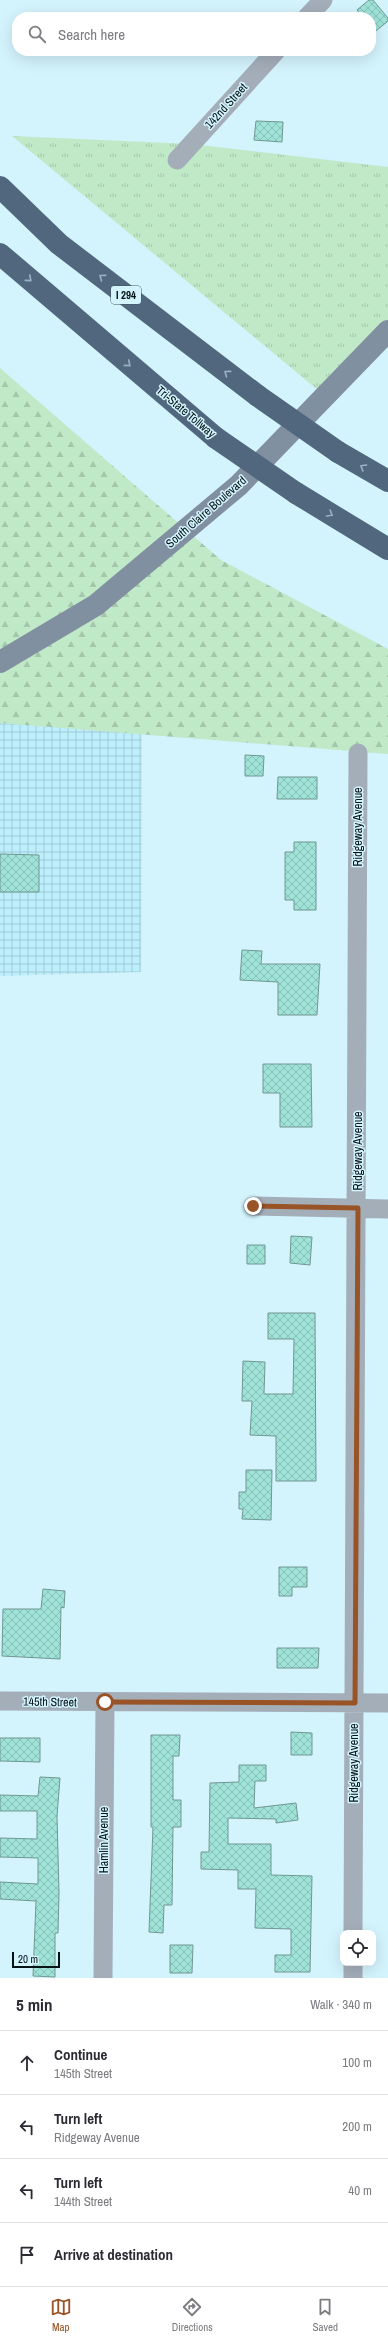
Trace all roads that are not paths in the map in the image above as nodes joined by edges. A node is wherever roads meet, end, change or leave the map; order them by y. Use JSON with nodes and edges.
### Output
{"nodes":[{"id":1,"x":322,"y":0,"type":"edge"},
{"id":2,"x":311,"y":12,"type":"edge"},
{"id":3,"x":271,"y":56,"type":"edge"},
{"id":4,"x":176,"y":160,"type":"dead end"},
{"id":5,"x":0,"y":187,"type":"edge"},
{"id":6,"x":0,"y":254,"type":"edge"},
{"id":7,"x":388,"y":331,"type":"edge"},
{"id":8,"x":388,"y":482,"type":"edge"},
{"id":9,"x":388,"y":549,"type":"edge"},
{"id":10,"x":0,"y":662,"type":"edge"},
{"id":11,"x":358,"y":753,"type":"dead end"},
{"id":12,"x":253,"y":1206,"type":"dead end"},
{"id":13,"x":358,"y":1208,"type":"junction"},
{"id":14,"x":388,"y":1209,"type":"edge"},
{"id":15,"x":0,"y":1701,"type":"edge"},
{"id":16,"x":105,"y":1702,"type":"junction"},
{"id":17,"x":355,"y":1703,"type":"junction"},
{"id":18,"x":388,"y":1703,"type":"edge"},
{"id":19,"x":353,"y":1930,"type":"edge"},
{"id":20,"x":353,"y":1966,"type":"edge"},
{"id":21,"x":103,"y":1978,"type":"edge"},
{"id":22,"x":353,"y":1978,"type":"edge"}],
"edges":[{"from":1,"to":2,"type":"street"},
{"from":3,"to":4,"type":"street","name":"142nd Street"},
{"from":8,"to":5,"type":"highway","number":"I 294","one_way":true,"bridge":true},
{"from":6,"to":9,"type":"highway","name":"Tri-State Tollway","one_way":true,"bridge":true},
{"from":7,"to":10,"type":"street","name":"South Claire Boulevard"},
{"from":11,"to":13,"type":"street","name":"Ridgeway Avenue"},
{"from":12,"to":13,"type":"street"},
{"from":13,"to":14,"type":"street"},
{"from":13,"to":17,"type":"street","name":"Ridgeway Avenue"},
{"from":15,"to":16,"type":"street","name":"145th Street"},
{"from":16,"to":17,"type":"street","name":"145th Street"},
{"from":16,"to":21,"type":"street","name":"Hamlin Avenue"},
{"from":17,"to":18,"type":"street","name":"145th Street"},
{"from":17,"to":19,"type":"street","name":"Ridgeway Avenue"},
{"from":20,"to":22,"type":"street"}]}
